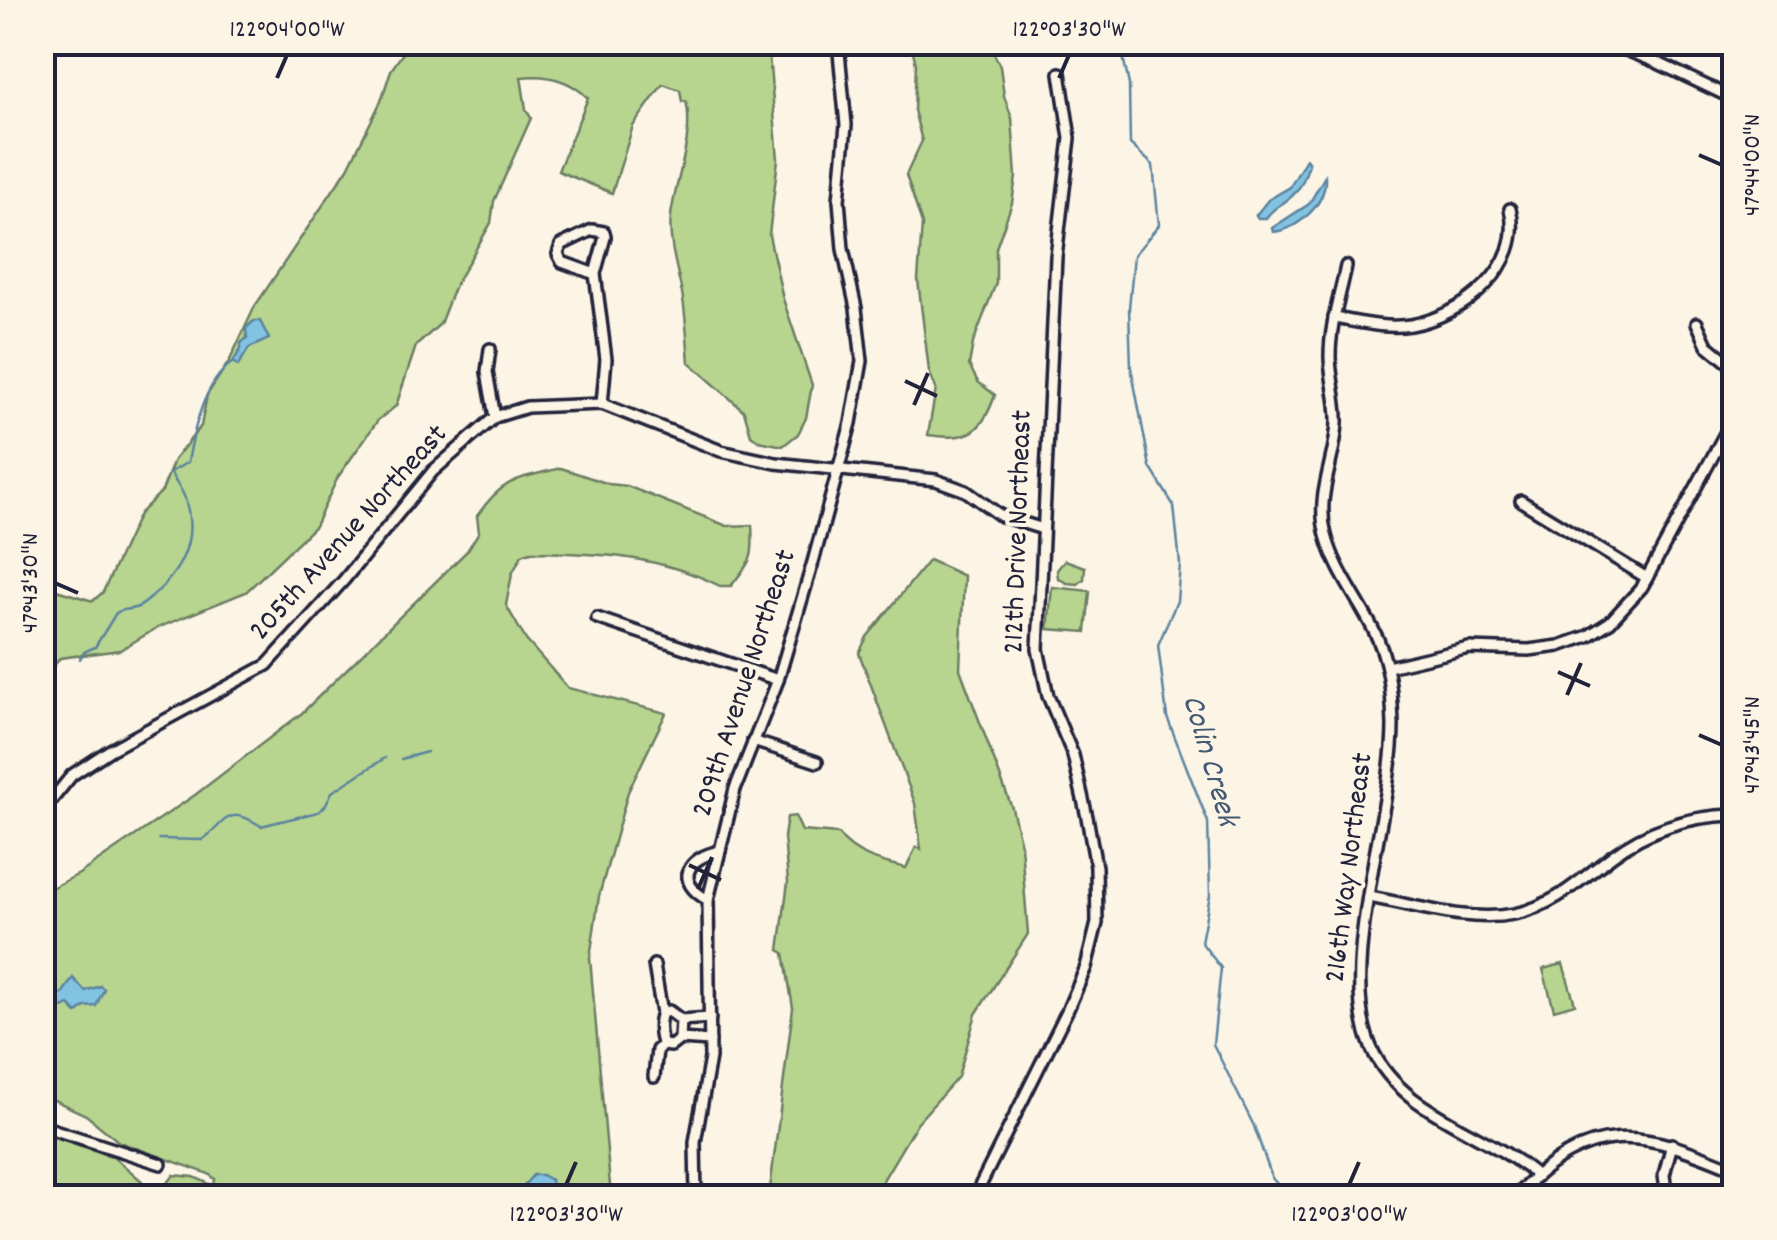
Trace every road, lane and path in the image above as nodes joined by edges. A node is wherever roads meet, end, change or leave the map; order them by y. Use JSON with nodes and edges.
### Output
{"nodes":[{"id":1,"x":838,"y":42,"type":"edge"},
{"id":2,"x":1606,"y":42,"type":"edge"},
{"id":3,"x":1060,"y":73,"type":"dead end"},
{"id":4,"x":1734,"y":99,"type":"edge"},
{"id":5,"x":1510,"y":209,"type":"dead end"},
{"id":6,"x":1346,"y":266,"type":"dead end"},
{"id":7,"x":595,"y":274,"type":"junction"},
{"id":8,"x":1334,"y":318,"type":"junction"},
{"id":9,"x":1697,"y":323,"type":"dead end"},
{"id":10,"x":490,"y":349,"type":"dead end"},
{"id":11,"x":1734,"y":367,"type":"edge"},
{"id":12,"x":602,"y":404,"type":"junction"},
{"id":13,"x":495,"y":417,"type":"junction"},
{"id":14,"x":1734,"y":418,"type":"edge"},
{"id":15,"x":838,"y":470,"type":"junction"},
{"id":16,"x":1521,"y":501,"type":"dead end"},
{"id":17,"x":1043,"y":529,"type":"junction"},
{"id":18,"x":1648,"y":578,"type":"junction"},
{"id":19,"x":596,"y":618,"type":"dead end"},
{"id":20,"x":1388,"y":666,"type":"junction"},
{"id":21,"x":778,"y":680,"type":"junction"},
{"id":22,"x":753,"y":741,"type":"junction"},
{"id":23,"x":817,"y":762,"type":"dead end"},
{"id":24,"x":42,"y":812,"type":"edge"},
{"id":25,"x":1734,"y":815,"type":"edge"},
{"id":26,"x":720,"y":851,"type":"junction"},
{"id":27,"x":1370,"y":896,"type":"junction"},
{"id":28,"x":708,"y":900,"type":"junction"},
{"id":29,"x":654,"y":965,"type":"dead end"},
{"id":30,"x":662,"y":1013,"type":"junction"},
{"id":31,"x":710,"y":1018,"type":"junction"},
{"id":32,"x":681,"y":1020,"type":"junction"},
{"id":33,"x":680,"y":1039,"type":"junction"},
{"id":34,"x":710,"y":1041,"type":"junction"},
{"id":35,"x":663,"y":1045,"type":"junction"},
{"id":36,"x":654,"y":1077,"type":"dead end"},
{"id":37,"x":42,"y":1126,"type":"edge"},
{"id":38,"x":1672,"y":1144,"type":"junction"},
{"id":39,"x":161,"y":1164,"type":"dead end"},
{"id":40,"x":1734,"y":1168,"type":"edge"},
{"id":41,"x":1536,"y":1175,"type":"junction"},
{"id":42,"x":696,"y":1198,"type":"edge"},
{"id":43,"x":974,"y":1198,"type":"edge"},
{"id":44,"x":1514,"y":1198,"type":"edge"},
{"id":45,"x":1667,"y":1198,"type":"edge"}],
"edges":[{"from":1,"to":15,"type":"street","name":"209th Avenue Northeast"},
{"from":2,"to":4,"type":"street"},
{"from":3,"to":17,"type":"street","name":"212th Drive Northeast"},
{"from":5,"to":8,"type":"street"},
{"from":6,"to":8,"type":"street","name":"216th Way Northeast"},
{"from":7,"to":7,"type":"street"},
{"from":7,"to":12,"type":"street"},
{"from":8,"to":20,"type":"street","name":"216th Way Northeast"},
{"from":9,"to":11,"type":"street"},
{"from":10,"to":13,"type":"street"},
{"from":12,"to":13,"type":"street"},
{"from":12,"to":15,"type":"street"},
{"from":13,"to":24,"type":"street","name":"205th Avenue Northeast"},
{"from":14,"to":18,"type":"street"},
{"from":15,"to":17,"type":"street"},
{"from":15,"to":21,"type":"street","name":"209th Avenue Northeast"},
{"from":16,"to":18,"type":"street"},
{"from":17,"to":43,"type":"street","name":"212th Drive Northeast"},
{"from":18,"to":20,"type":"street"},
{"from":19,"to":21,"type":"street"},
{"from":20,"to":27,"type":"street","name":"216th Way Northeast"},
{"from":21,"to":22,"type":"street","name":"209th Avenue Northeast"},
{"from":22,"to":23,"type":"street"},
{"from":22,"to":26,"type":"street","name":"209th Avenue Northeast"},
{"from":25,"to":27,"type":"street"},
{"from":26,"to":28,"type":"street","name":"209th Avenue Northeast"},
{"from":26,"to":28,"type":"street"},
{"from":27,"to":41,"type":"street","name":"216th Way Northeast"},
{"from":28,"to":31,"type":"street","name":"209th Avenue Northeast"},
{"from":29,"to":30,"type":"street"},
{"from":30,"to":32,"type":"street"},
{"from":30,"to":35,"type":"street"},
{"from":31,"to":32,"type":"street"},
{"from":31,"to":34,"type":"street","name":"209th Avenue Northeast"},
{"from":32,"to":33,"type":"street"},
{"from":33,"to":34,"type":"street"},
{"from":33,"to":35,"type":"street"},
{"from":34,"to":42,"type":"street","name":"209th Avenue Northeast"},
{"from":35,"to":36,"type":"street"},
{"from":37,"to":39,"type":"street"},
{"from":38,"to":40,"type":"street"},
{"from":38,"to":41,"type":"street"},
{"from":38,"to":45,"type":"street"},
{"from":41,"to":44,"type":"street"}]}
